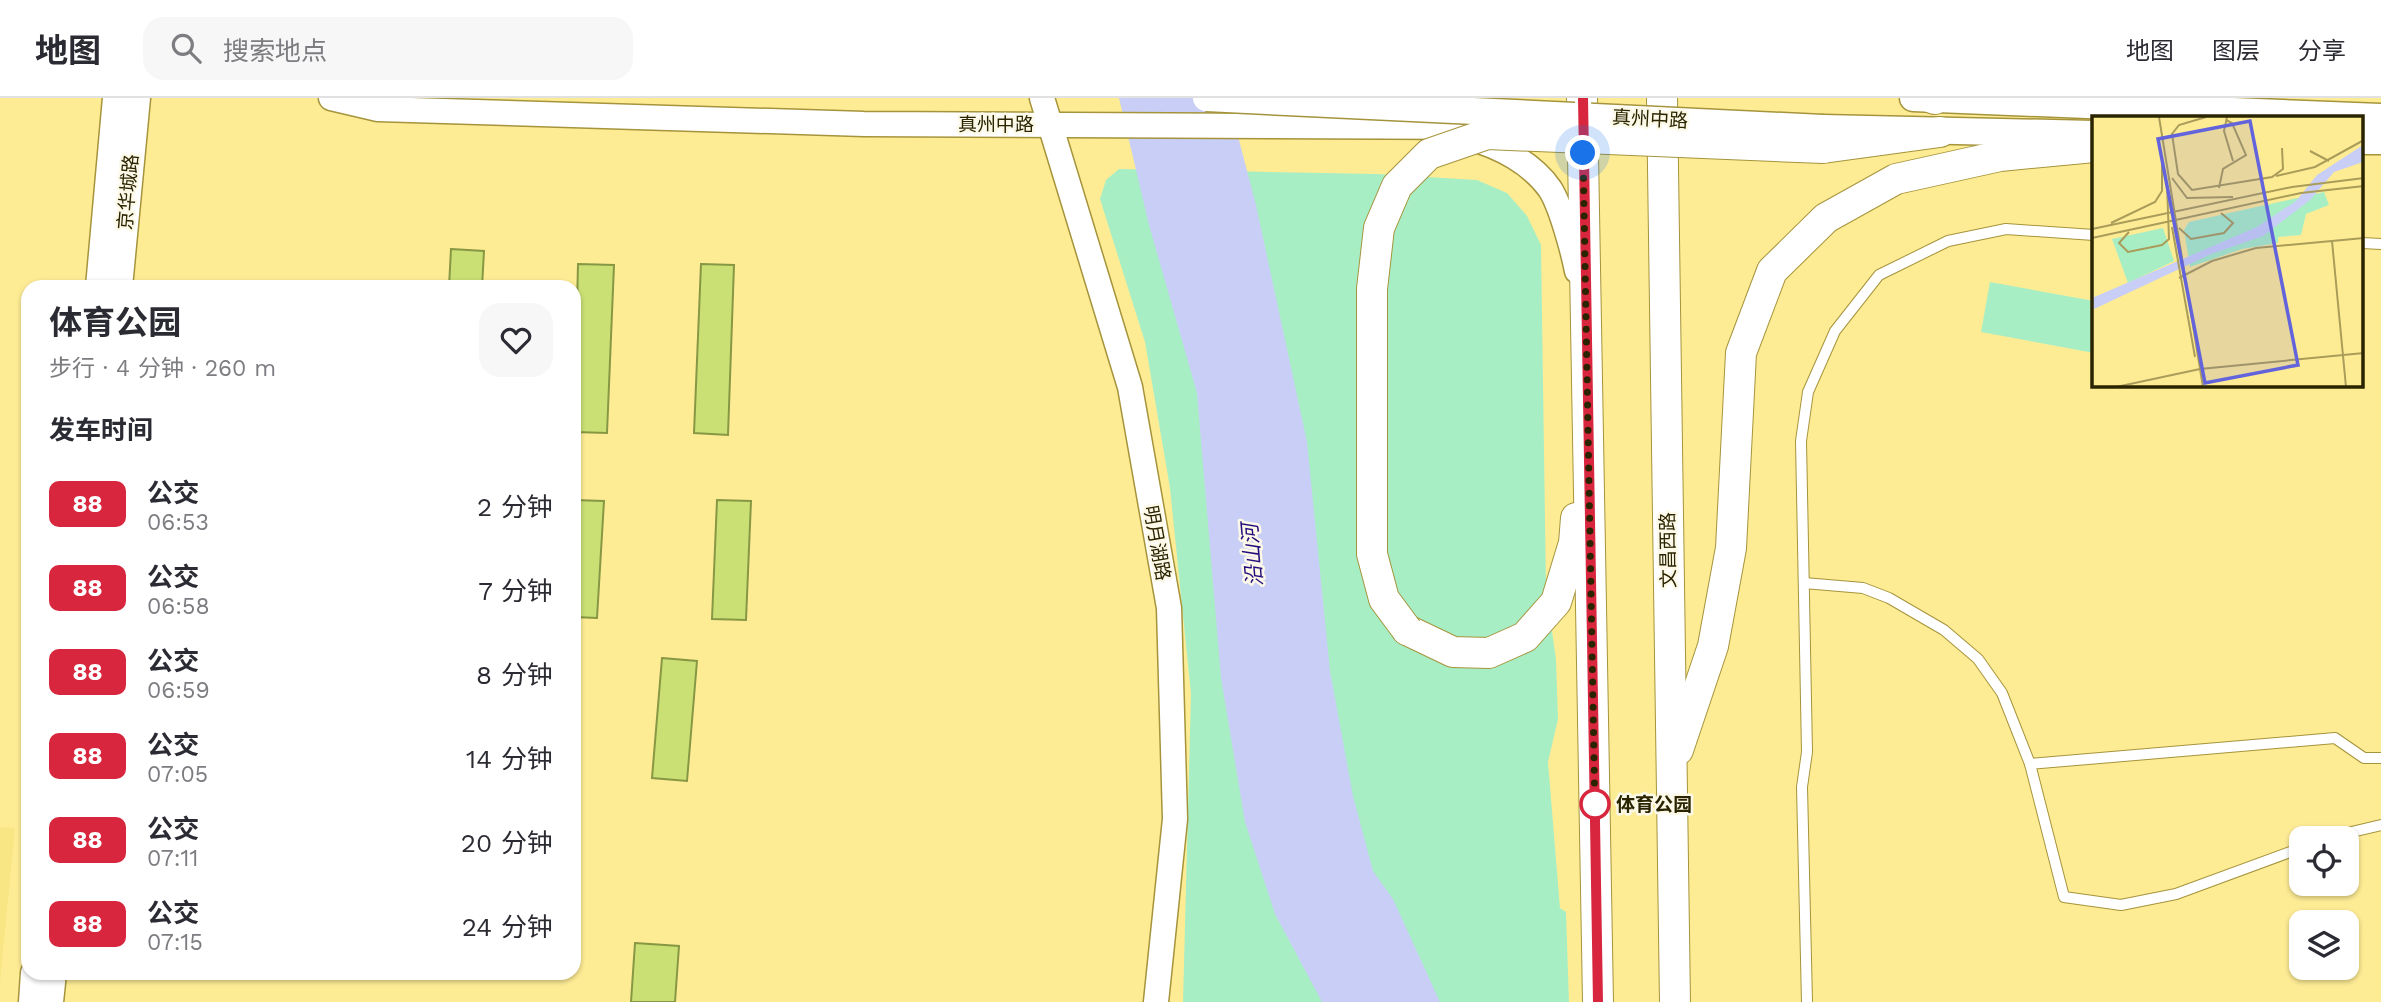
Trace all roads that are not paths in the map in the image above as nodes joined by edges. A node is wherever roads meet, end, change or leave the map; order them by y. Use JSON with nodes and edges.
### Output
{"nodes":[{"id":1,"x":116,"y":98,"type":"edge"},
{"id":2,"x":137,"y":98,"type":"edge"},
{"id":3,"x":331,"y":98,"type":"edge"},
{"id":4,"x":1042,"y":98,"type":"edge"},
{"id":5,"x":1206,"y":98,"type":"edge"},
{"id":6,"x":1662,"y":98,"type":"edge"},
{"id":7,"x":1913,"y":98,"type":"edge"},
{"id":8,"x":1934,"y":98,"type":"edge"},
{"id":9,"x":2138,"y":98,"type":"edge"},
{"id":10,"x":2213,"y":111,"type":"junction"},
{"id":11,"x":1583,"y":112,"type":"edge"},
{"id":12,"x":2353,"y":116,"type":"edge"},
{"id":13,"x":1049,"y":124,"type":"junction"},
{"id":14,"x":1425,"y":127,"type":"junction"},
{"id":15,"x":1663,"y":129,"type":"junction"},
{"id":16,"x":1940,"y":132,"type":"joint"},
{"id":17,"x":2092,"y":134,"type":"edge"},
{"id":18,"x":1823,"y":138,"type":"junction"},
{"id":19,"x":2092,"y":147,"type":"edge"},
{"id":20,"x":2092,"y":235,"type":"edge"},
{"id":21,"x":100,"y":280,"type":"edge"},
{"id":22,"x":120,"y":280,"type":"edge"},
{"id":23,"x":1586,"y":310,"type":"junction"},
{"id":24,"x":1587,"y":382,"type":"junction"},
{"id":25,"x":1804,"y":583,"type":"junction"},
{"id":26,"x":2381,"y":758,"type":"edge"},
{"id":27,"x":2030,"y":764,"type":"junction"},
{"id":28,"x":1671,"y":770,"type":"junction"},
{"id":29,"x":2381,"y":825,"type":"edge"},
{"id":30,"x":2359,"y":830,"type":"edge"},
{"id":31,"x":2289,"y":852,"type":"edge"},
{"id":32,"x":34,"y":980,"type":"edge"},
{"id":33,"x":52,"y":980,"type":"edge"},
{"id":34,"x":32,"y":1002,"type":"edge"},
{"id":35,"x":50,"y":1002,"type":"edge"},
{"id":36,"x":1156,"y":1002,"type":"edge"},
{"id":37,"x":1598,"y":1002,"type":"edge"},
{"id":38,"x":1675,"y":1002,"type":"edge"},
{"id":39,"x":1807,"y":1002,"type":"edge"}],
"edges":[{"from":1,"to":21,"type":"main road","name":"京华城路"},
{"from":2,"to":22,"type":"main road","name":"京华城路"},
{"from":3,"to":13,"type":"street","name":"真州中路"},
{"from":4,"to":13,"type":"street","name":"明月湖路"},
{"from":5,"to":18,"type":"main road","name":"真州中路","bridge":true},
{"from":6,"to":15,"type":"main road","name":"文昌西路"},
{"from":7,"to":8,"type":"main road"},
{"from":8,"to":10,"type":"main road"},
{"from":9,"to":10,"type":"main road"},
{"from":10,"to":12,"type":"main road"},
{"from":11,"to":14,"type":"street","name":"真州中路"},
{"from":11,"to":15,"type":"street","name":"真州中路"},
{"from":11,"to":23,"type":"main road"},
{"from":13,"to":14,"type":"street","name":"真州中路"},
{"from":13,"to":36,"type":"street","name":"明月湖路"},
{"from":14,"to":23,"type":"street"},
{"from":15,"to":28,"type":"main road","name":"文昌西路"},
{"from":16,"to":17,"type":"main road"},
{"from":16,"to":18,"type":"main road"},
{"from":18,"to":24,"type":"main road","bridge":true},
{"from":19,"to":28,"type":"main road"},
{"from":20,"to":25,"type":"lane"},
{"from":23,"to":24,"type":"main road"},
{"from":24,"to":37,"type":"main road"},
{"from":25,"to":27,"type":"lane"},
{"from":25,"to":39,"type":"lane"},
{"from":26,"to":27,"type":"lane"},
{"from":27,"to":31,"type":"lane"},
{"from":28,"to":38,"type":"main road","name":"文昌西路"},
{"from":29,"to":30,"type":"lane"},
{"from":32,"to":34,"type":"main road"},
{"from":33,"to":35,"type":"main road"}]}
